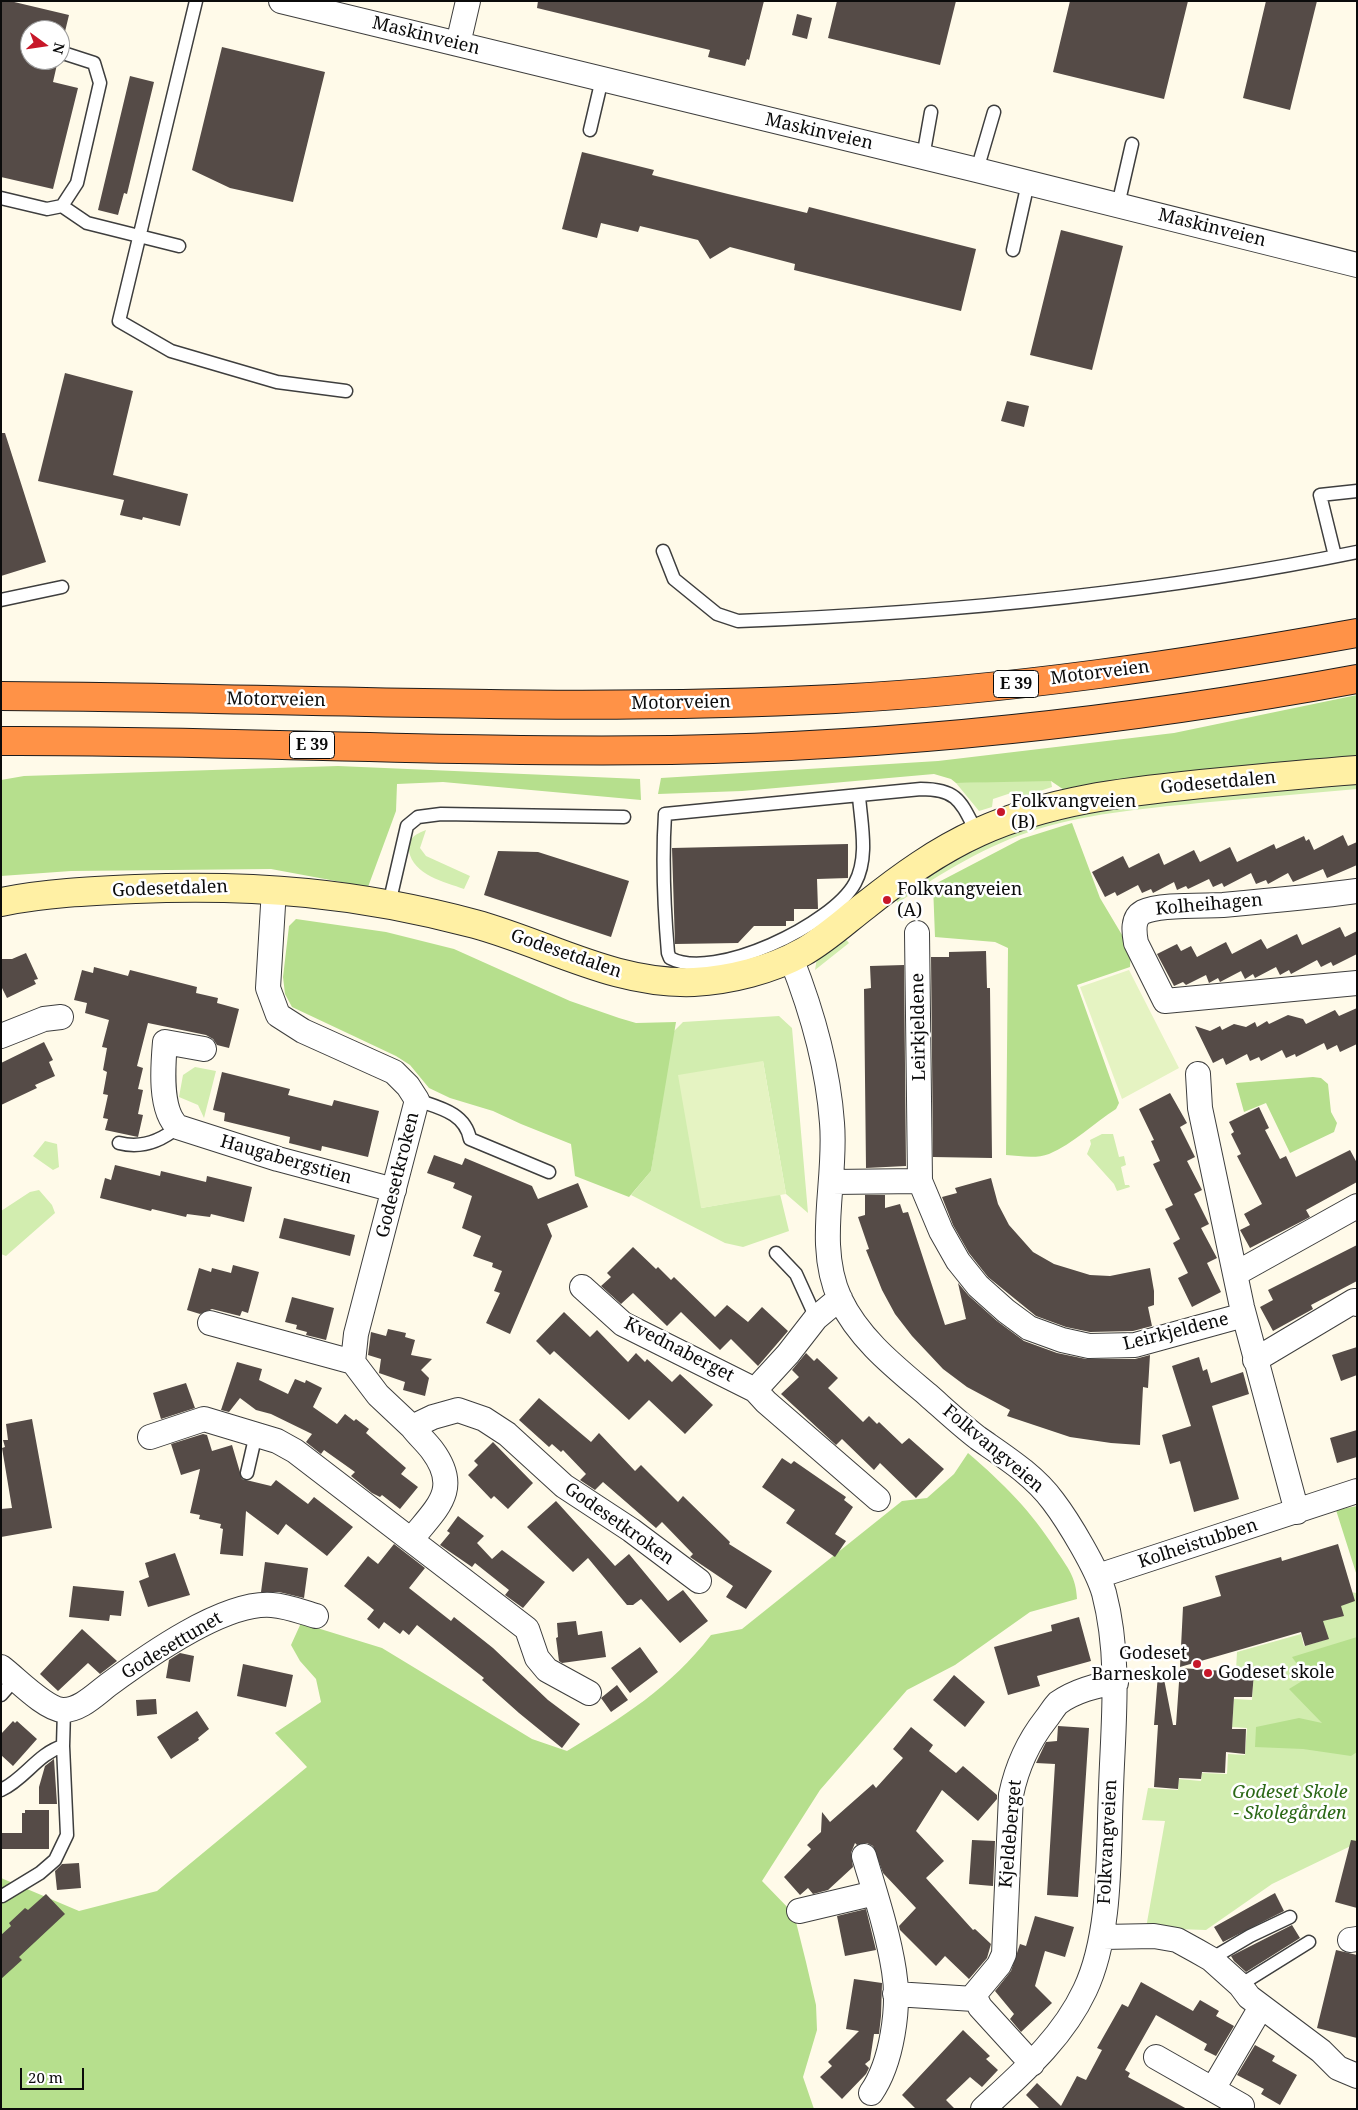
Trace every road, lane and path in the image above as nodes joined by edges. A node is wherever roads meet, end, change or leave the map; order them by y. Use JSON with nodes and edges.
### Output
{"nodes":[{"id":1,"x":196,"y":1,"type":"edge"},
{"id":2,"x":281,"y":1,"type":"edge"},
{"id":3,"x":468,"y":1,"type":"edge"},
{"id":4,"x":458,"y":44,"type":"junction"},
{"id":5,"x":70,"y":55,"type":"edge"},
{"id":6,"x":602,"y":79,"type":"junction"},
{"id":7,"x":931,"y":112,"type":"dead end"},
{"id":8,"x":994,"y":112,"type":"dead end"},
{"id":9,"x":590,"y":130,"type":"dead end"},
{"id":10,"x":1132,"y":144,"type":"dead end"},
{"id":11,"x":922,"y":157,"type":"junction"},
{"id":12,"x":977,"y":170,"type":"junction"},
{"id":13,"x":1028,"y":183,"type":"junction"},
{"id":14,"x":1,"y":198,"type":"edge"},
{"id":15,"x":1118,"y":205,"type":"junction"},
{"id":16,"x":62,"y":206,"type":"junction"},
{"id":17,"x":139,"y":236,"type":"junction"},
{"id":18,"x":179,"y":246,"type":"dead end"},
{"id":19,"x":1013,"y":250,"type":"dead end"},
{"id":20,"x":1357,"y":265,"type":"edge"},
{"id":21,"x":346,"y":391,"type":"dead end"},
{"id":22,"x":1357,"y":491,"type":"edge"},
{"id":23,"x":663,"y":551,"type":"dead end"},
{"id":24,"x":1357,"y":552,"type":"edge"},
{"id":25,"x":1335,"y":556,"type":"junction"},
{"id":26,"x":62,"y":587,"type":"dead end"},
{"id":27,"x":1,"y":600,"type":"edge"},
{"id":28,"x":1357,"y":633,"type":"edge"},
{"id":29,"x":1357,"y":679,"type":"edge"},
{"id":30,"x":1,"y":696,"type":"edge"},
{"id":31,"x":1,"y":741,"type":"edge"},
{"id":32,"x":1357,"y":770,"type":"edge"},
{"id":33,"x":859,"y":796,"type":"junction"},
{"id":34,"x":624,"y":817,"type":"dead end"},
{"id":35,"x":977,"y":833,"type":"junction"},
{"id":36,"x":274,"y":889,"type":"junction"},
{"id":37,"x":1357,"y":891,"type":"edge"},
{"id":38,"x":1,"y":902,"type":"edge"},
{"id":39,"x":389,"y":904,"type":"junction"},
{"id":40,"x":917,"y":933,"type":"dead end"},
{"id":41,"x":791,"y":958,"type":"junction"},
{"id":42,"x":1357,"y":983,"type":"edge"},
{"id":43,"x":61,"y":1017,"type":"dead end"},
{"id":44,"x":1,"y":1036,"type":"edge"},
{"id":45,"x":204,"y":1050,"type":"dead end"},
{"id":46,"x":1198,"y":1074,"type":"dead end"},
{"id":47,"x":417,"y":1100,"type":"junction"},
{"id":48,"x":178,"y":1127,"type":"junction"},
{"id":49,"x":119,"y":1143,"type":"dead end"},
{"id":50,"x":549,"y":1172,"type":"dead end"},
{"id":51,"x":920,"y":1180,"type":"junction"},
{"id":52,"x":832,"y":1182,"type":"junction"},
{"id":53,"x":394,"y":1190,"type":"junction"},
{"id":54,"x":1357,"y":1206,"type":"edge"},
{"id":55,"x":776,"y":1253,"type":"dead end"},
{"id":56,"x":1235,"y":1274,"type":"junction"},
{"id":57,"x":582,"y":1287,"type":"dead end"},
{"id":58,"x":840,"y":1298,"type":"junction"},
{"id":59,"x":1357,"y":1304,"type":"edge"},
{"id":60,"x":1244,"y":1315,"type":"junction"},
{"id":61,"x":816,"y":1318,"type":"junction"},
{"id":62,"x":210,"y":1323,"type":"dead end"},
{"id":63,"x":1255,"y":1360,"type":"junction"},
{"id":64,"x":353,"y":1362,"type":"junction"},
{"id":65,"x":755,"y":1390,"type":"junction"},
{"id":66,"x":412,"y":1427,"type":"junction"},
{"id":67,"x":256,"y":1434,"type":"junction"},
{"id":68,"x":150,"y":1436,"type":"dead end"},
{"id":69,"x":247,"y":1473,"type":"dead end"},
{"id":70,"x":1353,"y":1492,"type":"edge"},
{"id":71,"x":878,"y":1499,"type":"dead end"},
{"id":72,"x":1297,"y":1512,"type":"junction"},
{"id":73,"x":411,"y":1540,"type":"junction"},
{"id":74,"x":1098,"y":1576,"type":"junction"},
{"id":75,"x":699,"y":1581,"type":"dead end"},
{"id":76,"x":316,"y":1616,"type":"dead end"},
{"id":77,"x":6,"y":1680,"type":"edge"},
{"id":78,"x":1116,"y":1683,"type":"junction"},
{"id":79,"x":589,"y":1693,"type":"dead end"},
{"id":80,"x":64,"y":1710,"type":"junction"},
{"id":81,"x":63,"y":1746,"type":"junction"},
{"id":82,"x":1,"y":1790,"type":"edge"},
{"id":83,"x":864,"y":1856,"type":"dead end"},
{"id":84,"x":875,"y":1893,"type":"junction"},
{"id":85,"x":2,"y":1896,"type":"edge"},
{"id":86,"x":799,"y":1911,"type":"dead end"},
{"id":87,"x":1290,"y":1917,"type":"dead end"},
{"id":88,"x":1103,"y":1937,"type":"junction"},
{"id":89,"x":1309,"y":1942,"type":"dead end"},
{"id":90,"x":1210,"y":1959,"type":"junction"},
{"id":91,"x":1240,"y":1985,"type":"junction"},
{"id":92,"x":895,"y":1994,"type":"junction"},
{"id":93,"x":974,"y":1999,"type":"junction"},
{"id":94,"x":1261,"y":2007,"type":"junction"},
{"id":95,"x":1156,"y":2057,"type":"dead end"},
{"id":96,"x":1032,"y":2064,"type":"junction"},
{"id":97,"x":1350,"y":2068,"type":"edge"},
{"id":98,"x":1213,"y":2089,"type":"junction"},
{"id":99,"x":871,"y":2093,"type":"dead end"},
{"id":100,"x":1242,"y":2106,"type":"dead end"},
{"id":101,"x":983,"y":2109,"type":"edge"}],
"edges":[{"from":1,"to":17,"type":"lane"},
{"from":2,"to":4,"type":"street","name":"Maskinveien"},
{"from":3,"to":4,"type":"street"},
{"from":4,"to":6,"type":"street","name":"Maskinveien"},
{"from":5,"to":16,"type":"lane"},
{"from":6,"to":9,"type":"lane"},
{"from":6,"to":11,"type":"street","name":"Maskinveien"},
{"from":7,"to":11,"type":"lane"},
{"from":8,"to":12,"type":"lane"},
{"from":10,"to":15,"type":"lane"},
{"from":11,"to":12,"type":"street","name":"Maskinveien"},
{"from":12,"to":13,"type":"street","name":"Maskinveien"},
{"from":13,"to":15,"type":"street","name":"Maskinveien"},
{"from":13,"to":19,"type":"lane"},
{"from":14,"to":16,"type":"lane"},
{"from":15,"to":20,"type":"street","name":"Maskinveien"},
{"from":16,"to":17,"type":"lane"},
{"from":17,"to":18,"type":"lane"},
{"from":17,"to":21,"type":"lane"},
{"from":22,"to":25,"type":"lane"},
{"from":23,"to":25,"type":"lane"},
{"from":24,"to":25,"type":"lane"},
{"from":26,"to":27,"type":"lane"},
{"from":28,"to":30,"type":"highway","name":"Motorveien","number":"E 39"},
{"from":29,"to":31,"type":"highway","number":"E 39"},
{"from":32,"to":35,"type":"main road","name":"Godesetdalen"},
{"from":33,"to":33,"type":"lane"},
{"from":33,"to":35,"type":"lane"},
{"from":34,"to":39,"type":"lane"},
{"from":35,"to":41,"type":"main road","name":"Godesetdalen"},
{"from":36,"to":38,"type":"main road","name":"Godesetdalen"},
{"from":36,"to":39,"type":"main road","name":"Godesetdalen"},
{"from":36,"to":47,"type":"street","name":"Godesetkroken"},
{"from":37,"to":42,"type":"street","name":"Kolheihagen"},
{"from":39,"to":41,"type":"main road","name":"Godesetdalen"},
{"from":40,"to":51,"type":"street","name":"Leirkjeldene"},
{"from":41,"to":52,"type":"street","name":"Folkvangveien"},
{"from":43,"to":44,"type":"street"},
{"from":45,"to":48,"type":"street"},
{"from":46,"to":56,"type":"street"},
{"from":47,"to":50,"type":"lane"},
{"from":47,"to":53,"type":"street","name":"Godesetkroken"},
{"from":48,"to":49,"type":"lane"},
{"from":48,"to":53,"type":"street","name":"Haugabergstien"},
{"from":51,"to":52,"type":"street"},
{"from":51,"to":60,"type":"street","name":"Leirkjeldene"},
{"from":52,"to":58,"type":"street","name":"Folkvangveien"},
{"from":53,"to":64,"type":"street","name":"Godesetkroken"},
{"from":54,"to":56,"type":"street"},
{"from":55,"to":61,"type":"lane"},
{"from":56,"to":60,"type":"street"},
{"from":57,"to":65,"type":"street","name":"Kvednaberget"},
{"from":58,"to":61,"type":"street","name":"Kvednaberget"},
{"from":58,"to":74,"type":"street","name":"Folkvangveien"},
{"from":59,"to":63,"type":"street"},
{"from":60,"to":63,"type":"street"},
{"from":61,"to":65,"type":"street","name":"Kvednaberget"},
{"from":62,"to":64,"type":"street"},
{"from":63,"to":72,"type":"street"},
{"from":64,"to":66,"type":"street"},
{"from":65,"to":71,"type":"street","name":"Kvednaberget"},
{"from":66,"to":73,"type":"street"},
{"from":66,"to":75,"type":"street","name":"Godesetkroken"},
{"from":67,"to":68,"type":"street"},
{"from":67,"to":69,"type":"lane"},
{"from":67,"to":73,"type":"street"},
{"from":70,"to":72,"type":"street","name":"Kolheistubben"},
{"from":72,"to":74,"type":"street","name":"Kolheistubben"},
{"from":73,"to":79,"type":"street"},
{"from":74,"to":78,"type":"street","name":"Folkvangveien"},
{"from":76,"to":80,"type":"street","name":"Godesettunet"},
{"from":77,"to":80,"type":"street"},
{"from":78,"to":88,"type":"street","name":"Folkvangveien"},
{"from":78,"to":93,"type":"street","name":"Kjeldeberget"},
{"from":80,"to":81,"type":"lane"},
{"from":81,"to":82,"type":"lane"},
{"from":81,"to":85,"type":"lane"},
{"from":83,"to":84,"type":"street"},
{"from":84,"to":86,"type":"street"},
{"from":84,"to":92,"type":"street"},
{"from":87,"to":90,"type":"lane"},
{"from":88,"to":90,"type":"street"},
{"from":88,"to":96,"type":"street","name":"Folkvangveien"},
{"from":89,"to":91,"type":"lane"},
{"from":90,"to":91,"type":"street"},
{"from":91,"to":94,"type":"street"},
{"from":92,"to":93,"type":"street"},
{"from":92,"to":99,"type":"street"},
{"from":93,"to":96,"type":"street"},
{"from":94,"to":97,"type":"street"},
{"from":94,"to":98,"type":"street"},
{"from":95,"to":98,"type":"street"},
{"from":96,"to":101,"type":"street","name":"Folkvangveien"},
{"from":98,"to":100,"type":"street"}]}
